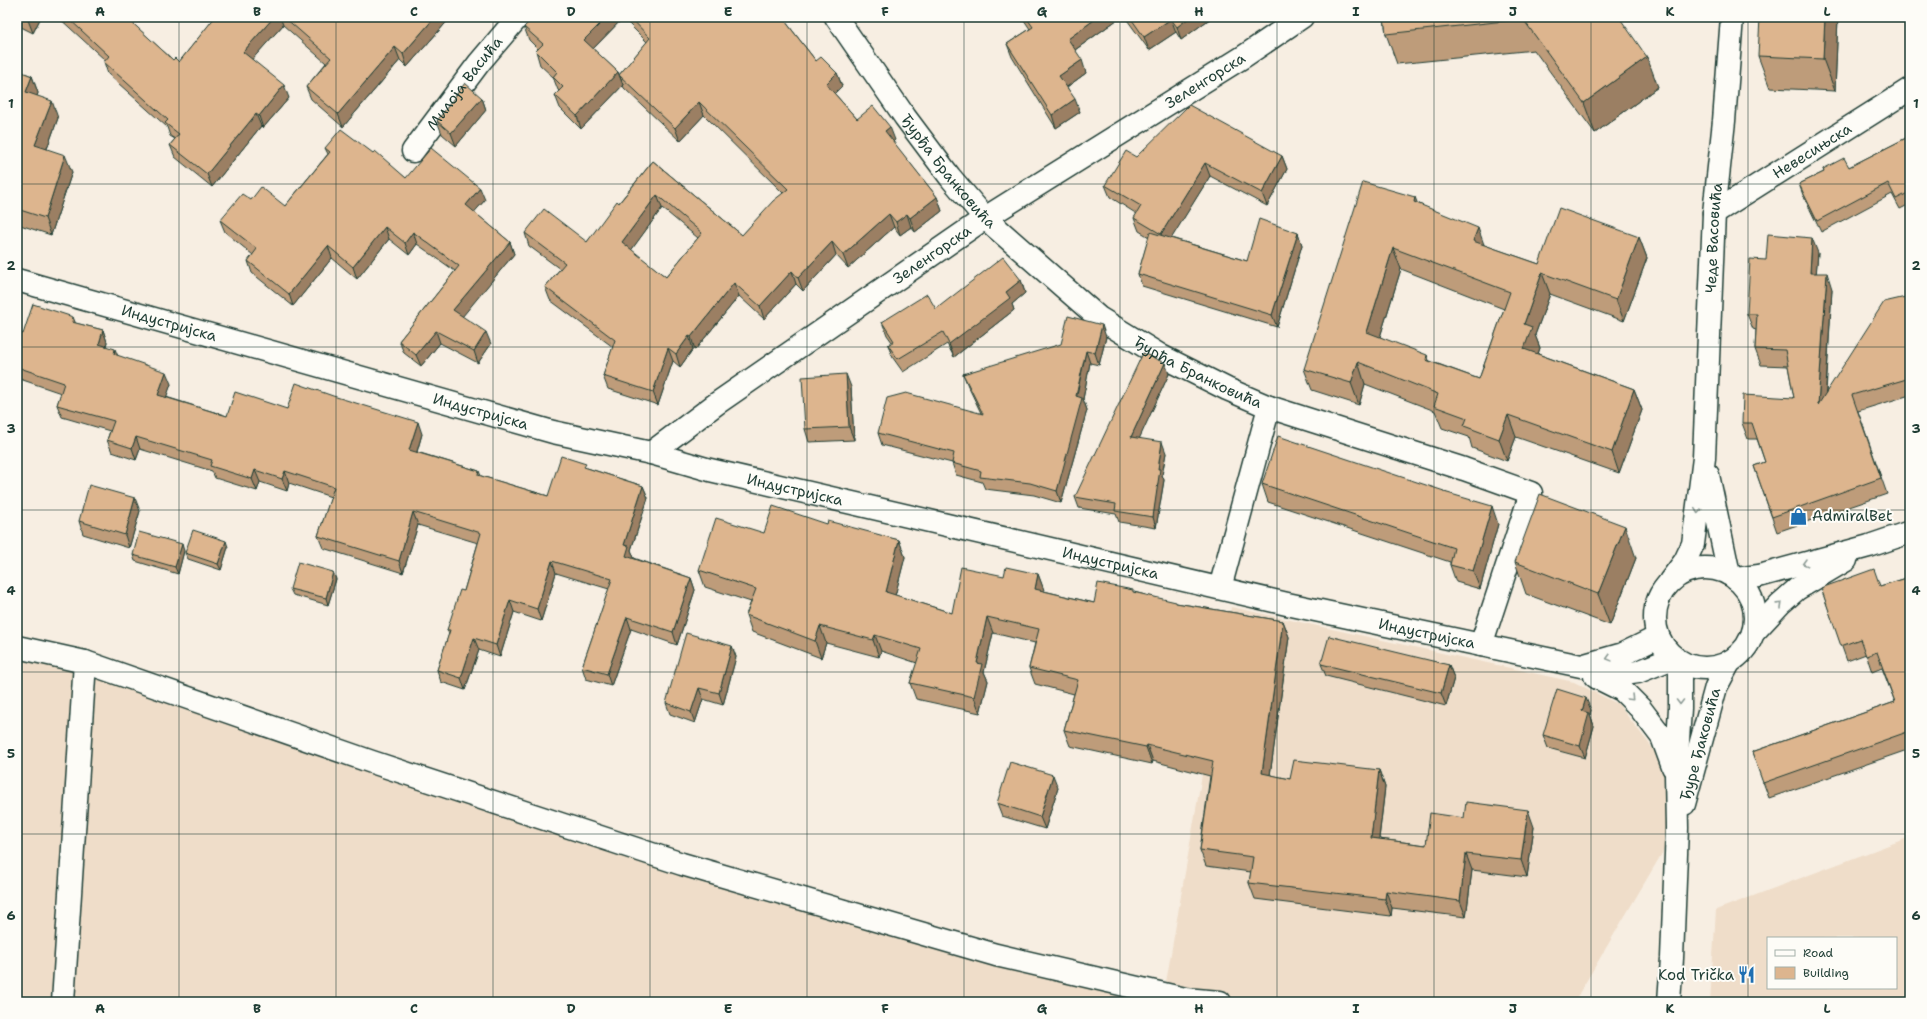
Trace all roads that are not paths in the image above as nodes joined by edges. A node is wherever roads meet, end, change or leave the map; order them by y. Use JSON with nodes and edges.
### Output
{"nodes":[{"id":1,"x":518,"y":17,"type":"edge"},
{"id":2,"x":836,"y":17,"type":"edge"},
{"id":3,"x":1732,"y":17,"type":"edge"},
{"id":4,"x":1296,"y":19,"type":"edge"},
{"id":5,"x":1910,"y":89,"type":"edge"},
{"id":6,"x":413,"y":151,"type":"dead end"},
{"id":7,"x":1714,"y":213,"type":"junction"},
{"id":8,"x":985,"y":218,"type":"junction"},
{"id":9,"x":17,"y":280,"type":"edge"},
{"id":10,"x":1269,"y":407,"type":"junction"},
{"id":11,"x":651,"y":453,"type":"junction"},
{"id":12,"x":1704,"y":458,"type":"junction"},
{"id":13,"x":1910,"y":532,"type":"edge"},
{"id":14,"x":1869,"y":546,"type":"junction"},
{"id":15,"x":1733,"y":576,"type":"junction"},
{"id":16,"x":1670,"y":581,"type":"junction"},
{"id":17,"x":1220,"y":588,"type":"junction"},
{"id":18,"x":1753,"y":633,"type":"junction"},
{"id":19,"x":1658,"y":637,"type":"junction"},
{"id":20,"x":1481,"y":645,"type":"junction"},
{"id":21,"x":17,"y":647,"type":"edge"},
{"id":22,"x":1676,"y":660,"type":"junction"},
{"id":23,"x":86,"y":662,"type":"junction"},
{"id":24,"x":1729,"y":663,"type":"junction"},
{"id":25,"x":1590,"y":672,"type":"junction"},
{"id":26,"x":1676,"y":774,"type":"junction"},
{"id":27,"x":1677,"y":828,"type":"junction"},
{"id":28,"x":63,"y":1002,"type":"edge"},
{"id":29,"x":1220,"y":1002,"type":"edge"},
{"id":30,"x":1668,"y":1002,"type":"edge"}],
"edges":[{"from":1,"to":6,"type":"street","name":"Милоја Васића"},
{"from":2,"to":8,"type":"street","name":"Ђурђа Бранковића"},
{"from":3,"to":7,"type":"street","name":"Чеде Васовића"},
{"from":4,"to":8,"type":"street","name":"Зеленгорска"},
{"from":5,"to":7,"type":"street","name":"Невесињска"},
{"from":7,"to":12,"type":"street","name":"Чеде Васовића"},
{"from":8,"to":10,"type":"street","name":"Ђурђа Бранковића"},
{"from":8,"to":11,"type":"street","name":"Зеленгорска"},
{"from":9,"to":11,"type":"street","name":"Индустријска"},
{"from":10,"to":17,"type":"street"},
{"from":10,"to":20,"type":"street","name":"Ђурђа Бранковића"},
{"from":11,"to":17,"type":"street","name":"Индустријска"},
{"from":12,"to":15,"type":"street","name":"Чеде Васовића"},
{"from":12,"to":16,"type":"street","name":"Чеде Васовића","one_way":true},
{"from":13,"to":14,"type":"street"},
{"from":14,"to":15,"type":"street","one_way":true},
{"from":18,"to":14,"type":"street","one_way":true},
{"from":15,"to":16,"type":"street"},
{"from":15,"to":18,"type":"street"},
{"from":16,"to":19,"type":"street"},
{"from":17,"to":20,"type":"street","name":"Индустријска"},
{"from":18,"to":24,"type":"street"},
{"from":19,"to":22,"type":"street"},
{"from":19,"to":25,"type":"street","name":"Индустријска","one_way":true},
{"from":20,"to":25,"type":"street","name":"Индустријска"},
{"from":21,"to":23,"type":"street"},
{"from":22,"to":24,"type":"street"},
{"from":22,"to":25,"type":"street","name":"Индустријска"},
{"from":22,"to":26,"type":"street","name":"Ђуре Ђаковића","one_way":true},
{"from":23,"to":28,"type":"street"},
{"from":23,"to":29,"type":"street"},
{"from":24,"to":27,"type":"street","name":"Ђуре Ђаковића"},
{"from":25,"to":26,"type":"street","one_way":true},
{"from":26,"to":27,"type":"street","name":"Ђуре Ђаковића"},
{"from":27,"to":30,"type":"street","name":"Ђуре Ђаковића"}]}
